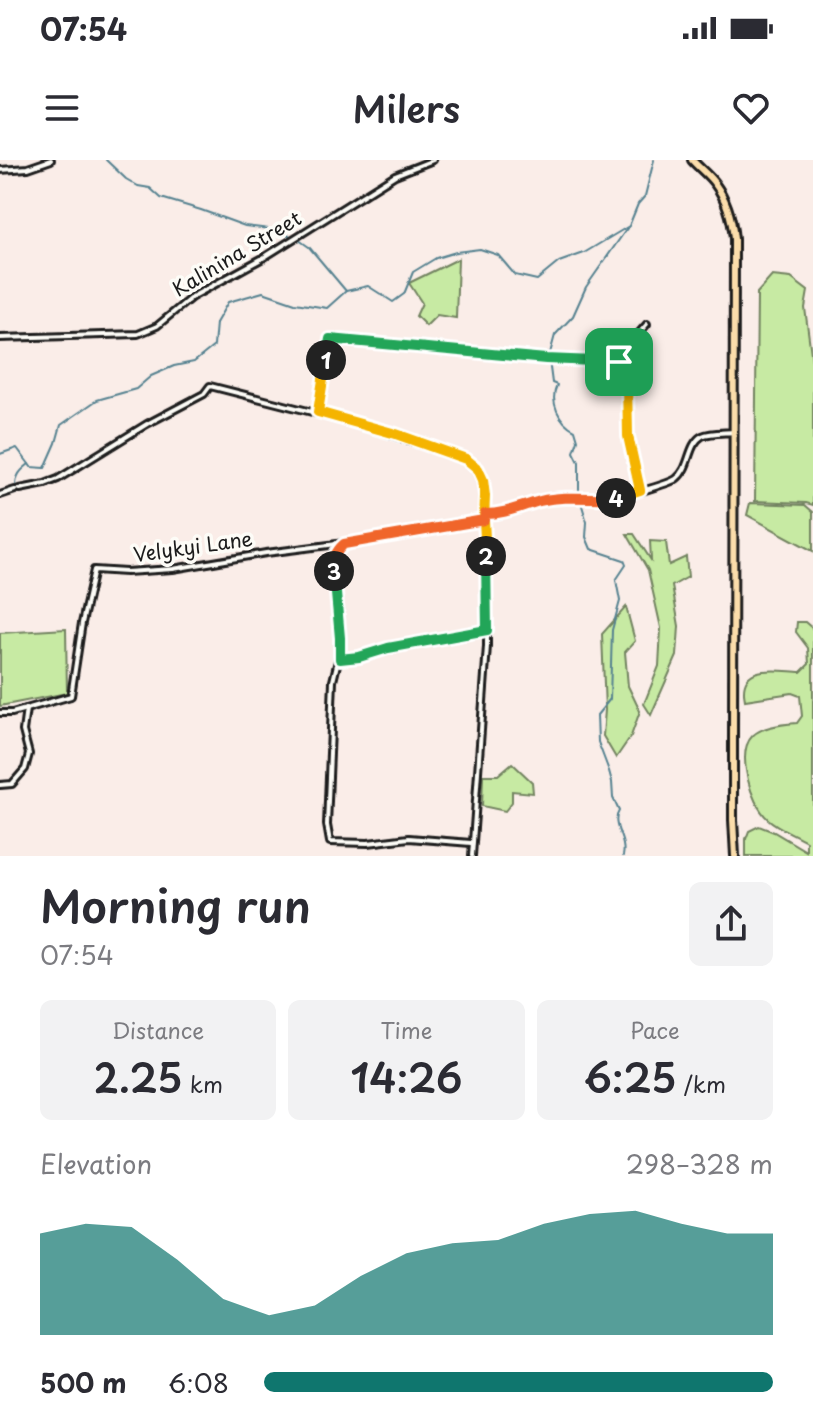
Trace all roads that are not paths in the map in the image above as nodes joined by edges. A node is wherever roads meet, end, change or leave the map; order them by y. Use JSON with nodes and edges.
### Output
{"nodes":[{"id":1,"x":51,"y":160,"type":"edge"},
{"id":2,"x":433,"y":160,"type":"edge"},
{"id":3,"x":692,"y":160,"type":"edge"},
{"id":4,"x":0,"y":170,"type":"edge"},
{"id":5,"x":647,"y":324,"type":"dead end"},
{"id":6,"x":0,"y":338,"type":"edge"},
{"id":7,"x":619,"y":362,"type":"junction"},
{"id":8,"x":318,"y":412,"type":"junction"},
{"id":9,"x":734,"y":432,"type":"junction"},
{"id":10,"x":640,"y":490,"type":"junction"},
{"id":11,"x":0,"y":495,"type":"edge"},
{"id":12,"x":484,"y":517,"type":"junction"},
{"id":13,"x":344,"y":544,"type":"junction"},
{"id":14,"x":487,"y":630,"type":"junction"},
{"id":15,"x":340,"y":659,"type":"junction"},
{"id":16,"x":26,"y":709,"type":"junction"},
{"id":17,"x":0,"y":713,"type":"edge"},
{"id":18,"x":0,"y":785,"type":"edge"},
{"id":19,"x":472,"y":843,"type":"junction"},
{"id":20,"x":472,"y":856,"type":"edge"},
{"id":21,"x":735,"y":856,"type":"edge"}],
"edges":[{"from":1,"to":4,"type":"street"},
{"from":2,"to":6,"type":"street","name":"Kalinina Street"},
{"from":3,"to":9,"type":"main road"},
{"from":5,"to":7,"type":"street"},
{"from":7,"to":8,"type":"street"},
{"from":7,"to":10,"type":"street"},
{"from":8,"to":11,"type":"street"},
{"from":8,"to":12,"type":"street"},
{"from":9,"to":10,"type":"street","name":"Velykyi Lane"},
{"from":9,"to":21,"type":"main road"},
{"from":10,"to":12,"type":"street","name":"Velykyi Lane"},
{"from":12,"to":13,"type":"street","name":"Velykyi Lane"},
{"from":12,"to":14,"type":"street"},
{"from":13,"to":15,"type":"street"},
{"from":13,"to":16,"type":"street","name":"Velykyi Lane"},
{"from":14,"to":15,"type":"street"},
{"from":14,"to":19,"type":"street"},
{"from":15,"to":19,"type":"street"},
{"from":16,"to":17,"type":"street","name":"Velykyi Lane"},
{"from":16,"to":18,"type":"street"},
{"from":19,"to":20,"type":"street"}]}
